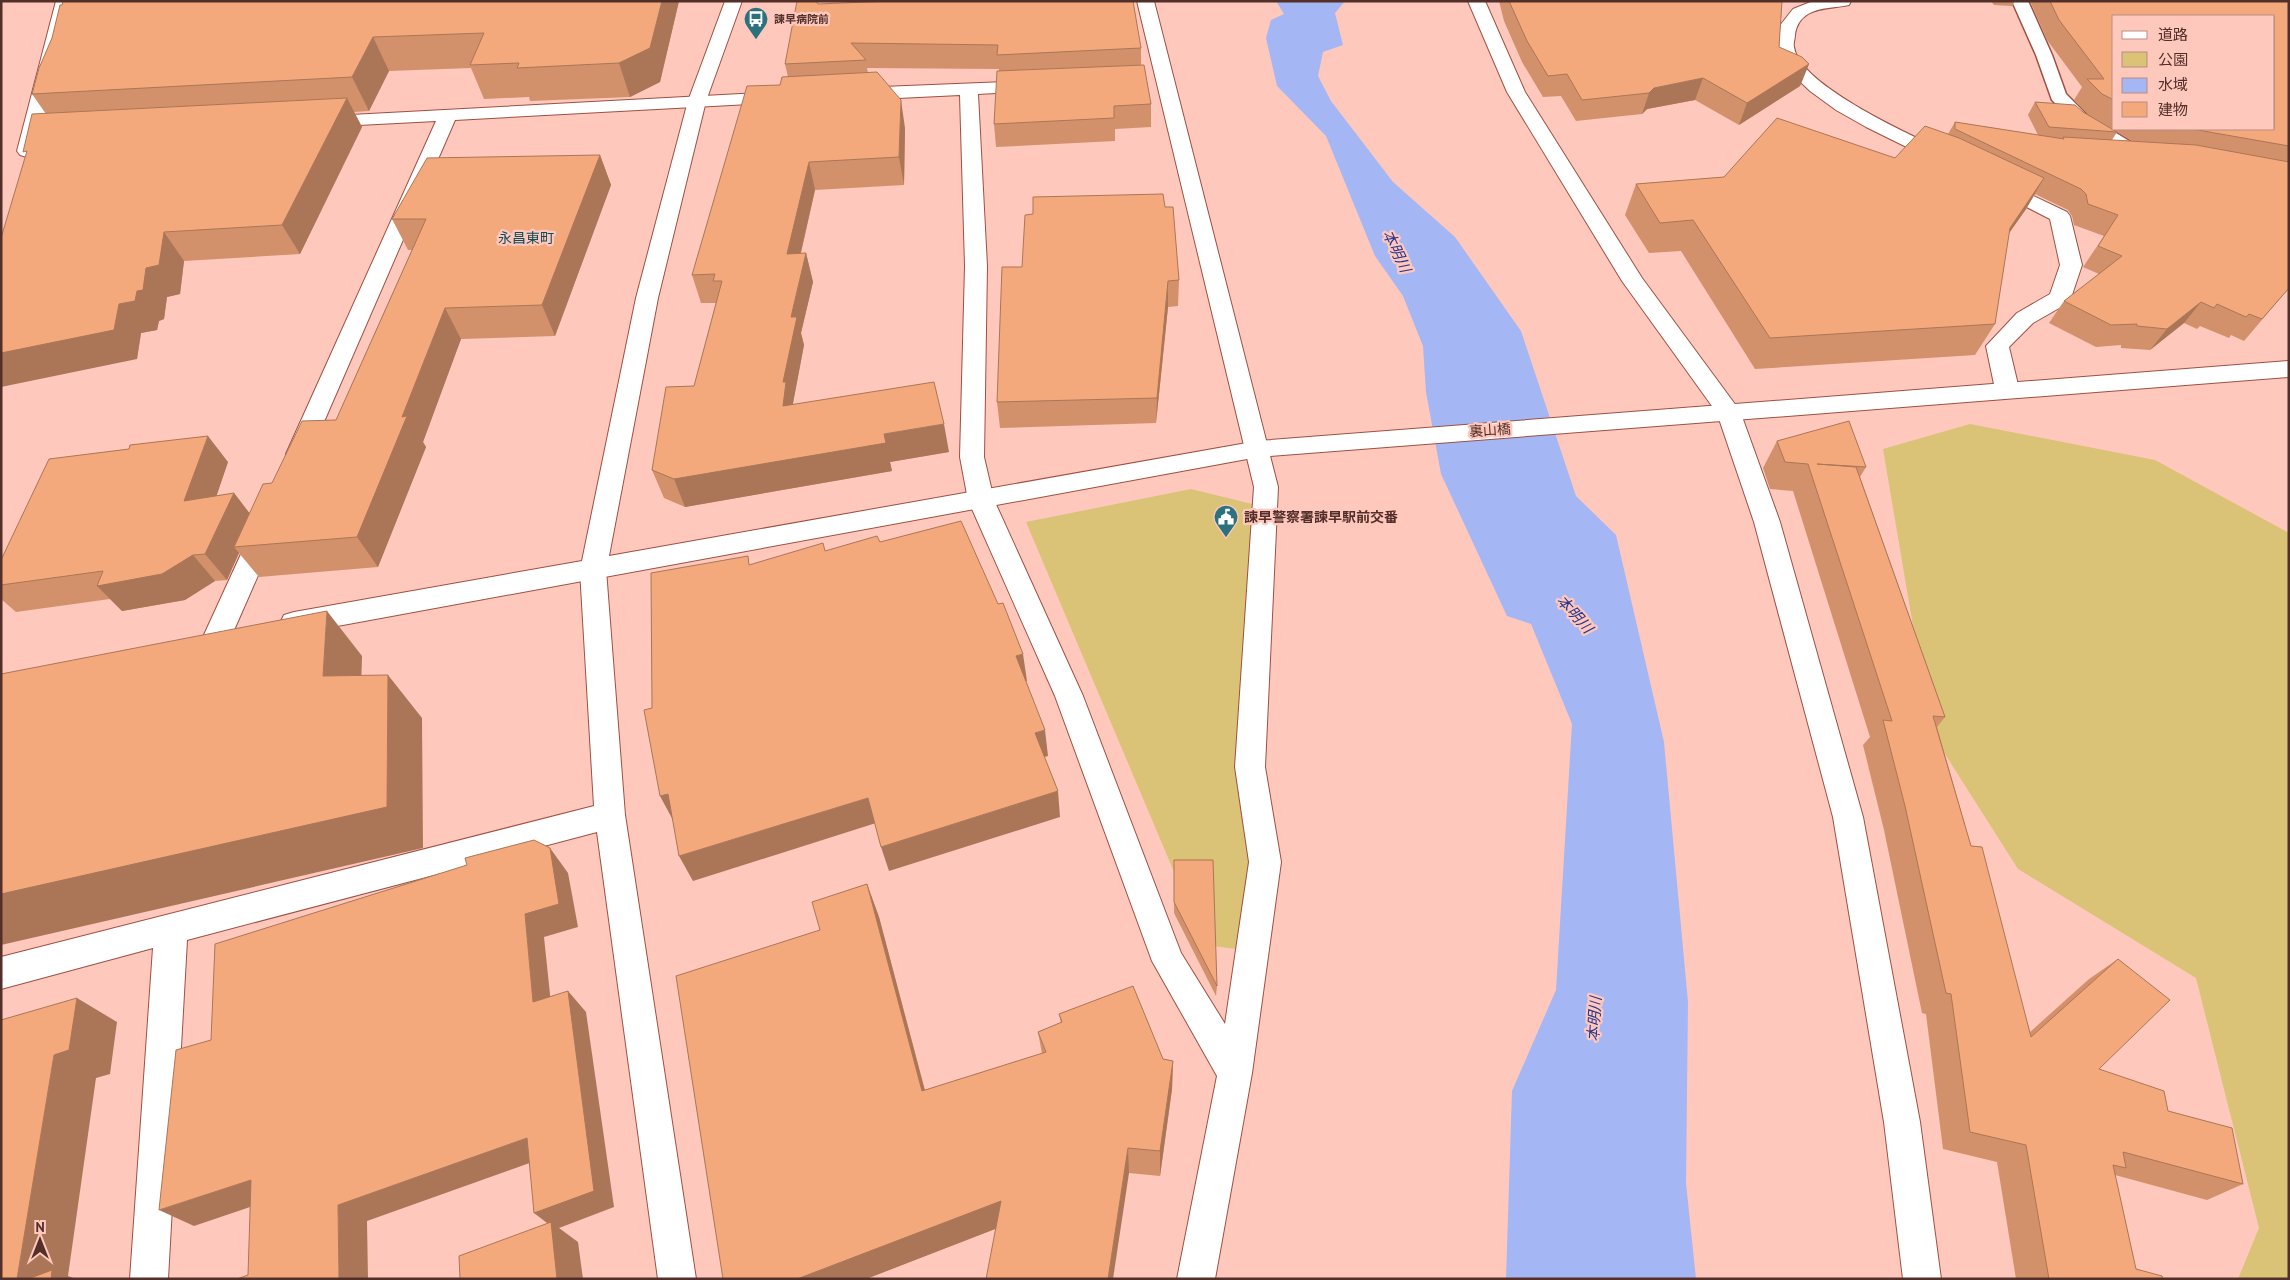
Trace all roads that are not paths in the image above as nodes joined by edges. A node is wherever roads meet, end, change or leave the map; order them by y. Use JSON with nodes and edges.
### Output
{"nodes":[{"id":1,"x":72,"y":1,"type":"edge"},
{"id":2,"x":734,"y":1,"type":"edge"},
{"id":3,"x":1145,"y":1,"type":"edge"},
{"id":4,"x":1476,"y":1,"type":"edge"},
{"id":5,"x":1843,"y":1,"type":"edge"},
{"id":6,"x":2020,"y":1,"type":"edge"},
{"id":7,"x":1809,"y":5,"type":"edge"},
{"id":8,"x":1046,"y":86,"type":"edge"},
{"id":9,"x":969,"y":90,"type":"junction"},
{"id":10,"x":842,"y":95,"type":"edge"},
{"id":11,"x":794,"y":97,"type":"edge"},
{"id":12,"x":697,"y":101,"type":"junction"},
{"id":13,"x":448,"y":114,"type":"junction"},
{"id":14,"x":299,"y":122,"type":"edge"},
{"id":15,"x":1888,"y":132,"type":"junction"},
{"id":16,"x":1933,"y":133,"type":"edge"},
{"id":17,"x":51,"y":136,"type":"edge"},
{"id":18,"x":31,"y":137,"type":"junction"},
{"id":19,"x":2099,"y":152,"type":"edge"},
{"id":20,"x":2146,"y":155,"type":"joint"},
{"id":21,"x":21,"y":173,"type":"edge"},
{"id":22,"x":2289,"y":369,"type":"edge"},
{"id":23,"x":2007,"y":389,"type":"junction"},
{"id":24,"x":1728,"y":411,"type":"junction"},
{"id":25,"x":1272,"y":448,"type":"junction"},
{"id":26,"x":289,"y":474,"type":"edge"},
{"id":27,"x":981,"y":500,"type":"junction"},
{"id":28,"x":273,"y":510,"type":"edge"},
{"id":29,"x":593,"y":570,"type":"junction"},
{"id":30,"x":275,"y":626,"type":"edge"},
{"id":31,"x":246,"y":631,"type":"edge"},
{"id":32,"x":610,"y":815,"type":"junction"},
{"id":33,"x":171,"y":929,"type":"junction"},
{"id":34,"x":1,"y":973,"type":"edge"},
{"id":35,"x":1235,"y":1072,"type":"junction"},
{"id":36,"x":149,"y":1279,"type":"edge"},
{"id":37,"x":677,"y":1279,"type":"edge"},
{"id":38,"x":1196,"y":1279,"type":"edge"},
{"id":39,"x":1922,"y":1279,"type":"edge"}],
"edges":[{"from":1,"to":18,"type":"street"},
{"from":2,"to":12,"type":"street"},
{"from":3,"to":25,"type":"street"},
{"from":4,"to":24,"type":"street"},
{"from":5,"to":7,"type":"street"},
{"from":6,"to":20,"type":"lane"},
{"from":7,"to":15,"type":"street"},
{"from":8,"to":9,"type":"street"},
{"from":9,"to":10,"type":"street"},
{"from":9,"to":27,"type":"street"},
{"from":11,"to":12,"type":"street"},
{"from":12,"to":13,"type":"street"},
{"from":12,"to":29,"type":"street"},
{"from":13,"to":14,"type":"street"},
{"from":13,"to":26,"type":"street"},
{"from":15,"to":16,"type":"street"},
{"from":15,"to":23,"type":"street"},
{"from":17,"to":18,"type":"street"},
{"from":18,"to":21,"type":"street"},
{"from":19,"to":20,"type":"street"},
{"from":22,"to":23,"type":"street","name":"裏山橋"},
{"from":23,"to":24,"type":"street","name":"裏山橋"},
{"from":24,"to":25,"type":"street","name":"裏山橋"},
{"from":24,"to":39,"type":"street"},
{"from":25,"to":27,"type":"street","name":"裏山橋"},
{"from":25,"to":35,"type":"street"},
{"from":27,"to":29,"type":"street","name":"裏山橋"},
{"from":27,"to":35,"type":"street"},
{"from":28,"to":31,"type":"street"},
{"from":29,"to":30,"type":"street","name":"裏山橋"},
{"from":29,"to":32,"type":"street"},
{"from":32,"to":33,"type":"street"},
{"from":32,"to":37,"type":"street"},
{"from":33,"to":34,"type":"street"},
{"from":33,"to":36,"type":"street"},
{"from":35,"to":38,"type":"street"}]}
